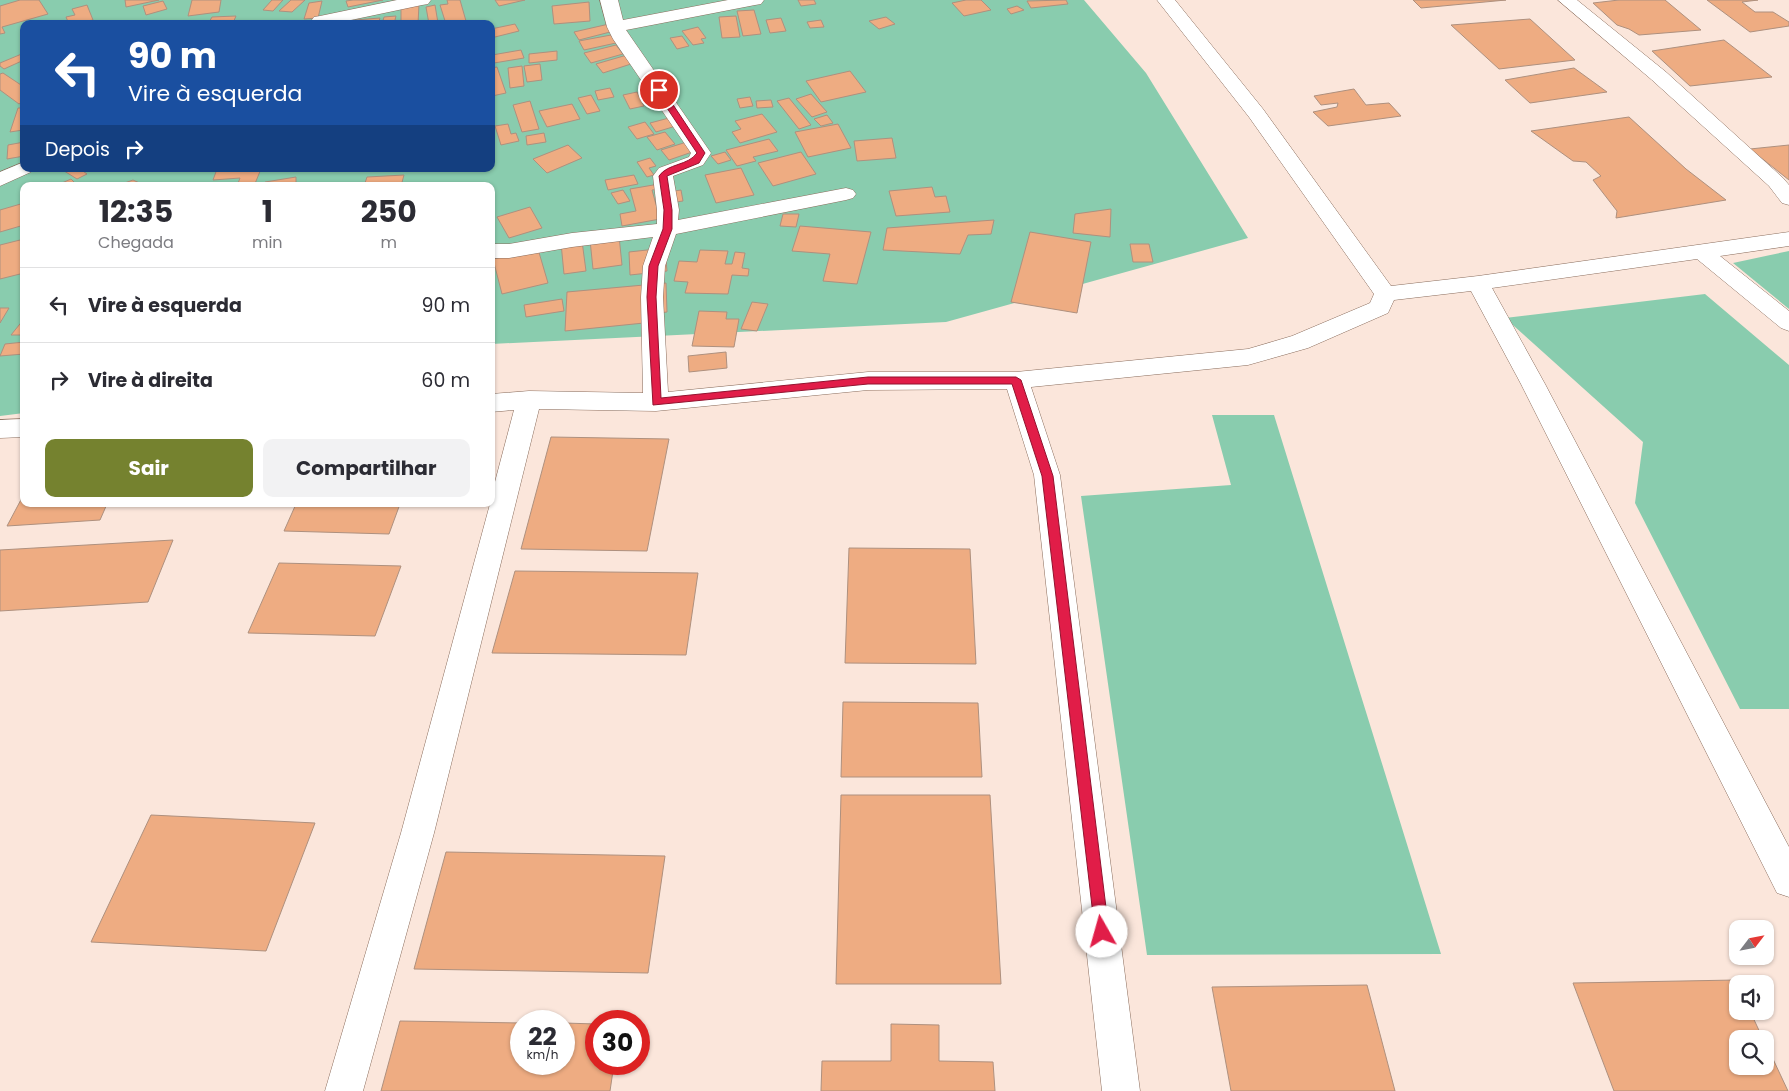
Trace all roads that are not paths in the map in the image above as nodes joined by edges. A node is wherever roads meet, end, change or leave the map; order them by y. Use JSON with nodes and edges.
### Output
{"nodes":[{"id":1,"x":326,"y":0,"type":"edge"},
{"id":2,"x":422,"y":0,"type":"edge"},
{"id":3,"x":609,"y":0,"type":"edge"},
{"id":4,"x":755,"y":0,"type":"edge"},
{"id":5,"x":1166,"y":0,"type":"edge"},
{"id":6,"x":1567,"y":0,"type":"edge"},
{"id":7,"x":320,"y":20,"type":"edge"},
{"id":8,"x":328,"y":20,"type":"edge"},
{"id":9,"x":616,"y":27,"type":"junction"},
{"id":10,"x":20,"y":170,"type":"edge"},
{"id":11,"x":0,"y":180,"type":"edge"},
{"id":12,"x":846,"y":194,"type":"dead end"},
{"id":13,"x":1789,"y":199,"type":"edge"},
{"id":14,"x":668,"y":229,"type":"junction"},
{"id":15,"x":1789,"y":239,"type":"edge"},
{"id":16,"x":495,"y":251,"type":"edge"},
{"id":17,"x":1702,"y":252,"type":"junction"},
{"id":18,"x":1478,"y":283,"type":"junction"},
{"id":19,"x":1384,"y":294,"type":"junction"},
{"id":20,"x":1789,"y":323,"type":"edge"},
{"id":21,"x":1016,"y":380,"type":"junction"},
{"id":22,"x":530,"y":400,"type":"junction"},
{"id":23,"x":656,"y":402,"type":"junction"},
{"id":24,"x":495,"y":403,"type":"edge"},
{"id":25,"x":20,"y":428,"type":"edge"},
{"id":26,"x":0,"y":429,"type":"edge"},
{"id":27,"x":1789,"y":881,"type":"edge"},
{"id":28,"x":344,"y":1091,"type":"edge"},
{"id":29,"x":1121,"y":1091,"type":"edge"}],
"edges":[{"from":1,"to":7,"type":"street"},
{"from":2,"to":8,"type":"street"},
{"from":3,"to":9,"type":"street"},
{"from":4,"to":9,"type":"street"},
{"from":5,"to":19,"type":"street"},
{"from":6,"to":13,"type":"street"},
{"from":9,"to":14,"type":"street"},
{"from":10,"to":11,"type":"street"},
{"from":12,"to":14,"type":"street"},
{"from":14,"to":16,"type":"street"},
{"from":14,"to":23,"type":"street"},
{"from":15,"to":17,"type":"street"},
{"from":17,"to":18,"type":"street"},
{"from":17,"to":20,"type":"street"},
{"from":18,"to":19,"type":"street"},
{"from":18,"to":27,"type":"street"},
{"from":19,"to":21,"type":"street"},
{"from":21,"to":23,"type":"street"},
{"from":21,"to":29,"type":"street"},
{"from":22,"to":23,"type":"street"},
{"from":22,"to":24,"type":"street"},
{"from":22,"to":28,"type":"street"},
{"from":25,"to":26,"type":"street"}]}
